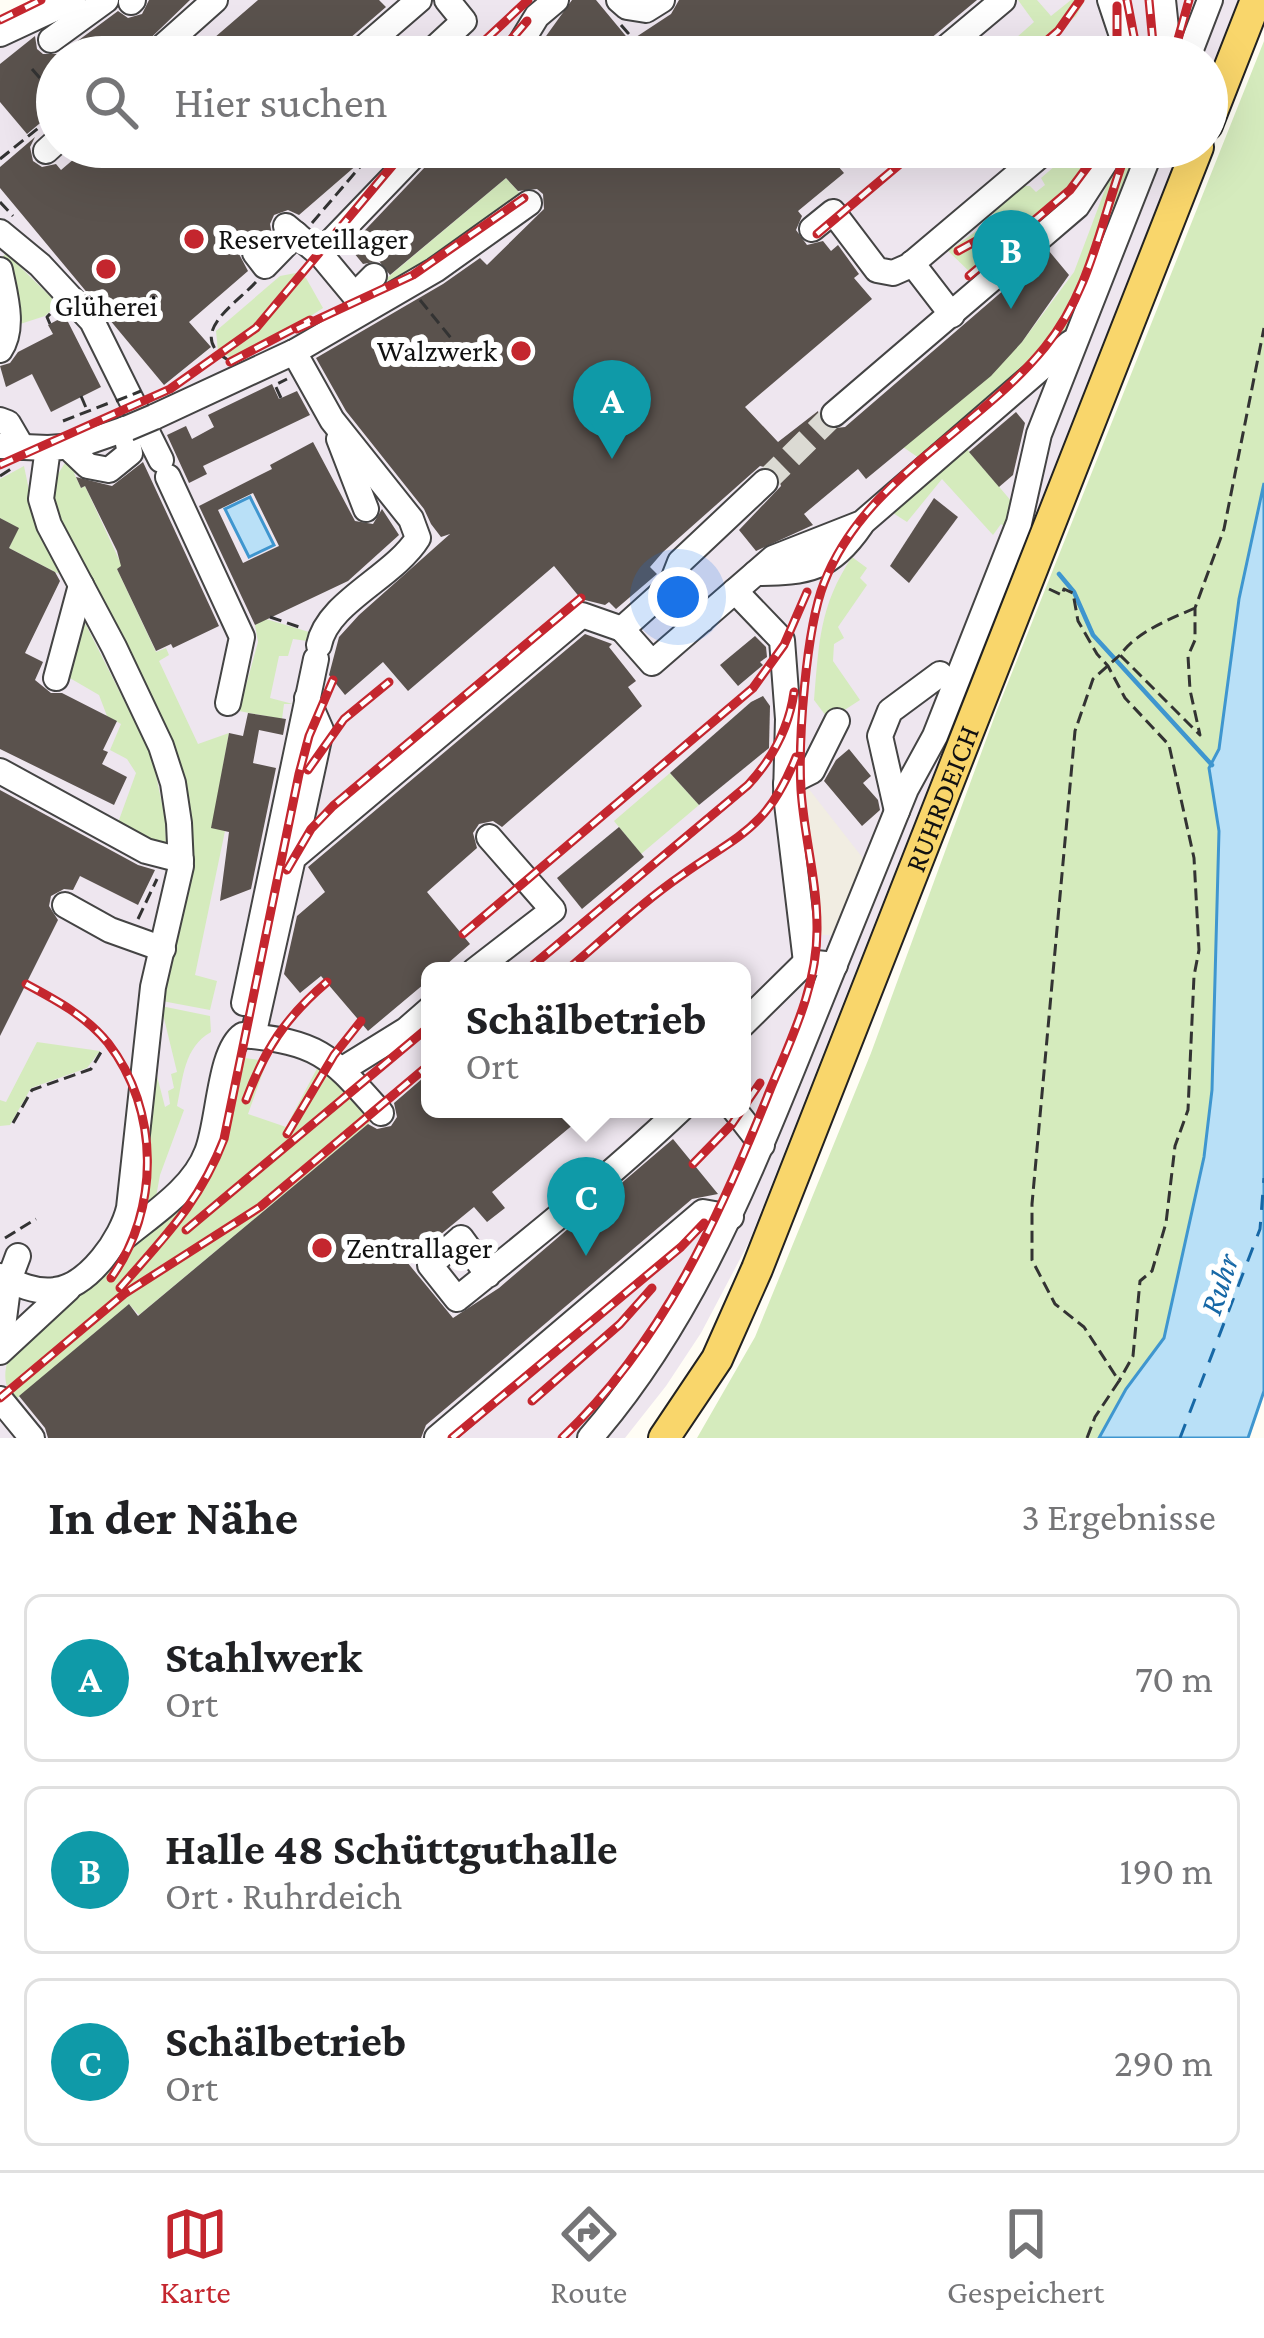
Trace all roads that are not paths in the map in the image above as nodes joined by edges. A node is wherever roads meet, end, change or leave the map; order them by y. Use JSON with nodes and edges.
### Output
{"nodes":[{"id":1,"x":73,"y":0,"type":"edge"},
{"id":2,"x":215,"y":0,"type":"edge"},
{"id":3,"x":419,"y":0,"type":"edge"},
{"id":4,"x":447,"y":0,"type":"edge"},
{"id":5,"x":556,"y":0,"type":"edge"},
{"id":6,"x":620,"y":0,"type":"edge"},
{"id":7,"x":662,"y":0,"type":"edge"},
{"id":8,"x":1003,"y":0,"type":"edge"},
{"id":9,"x":1109,"y":0,"type":"edge"},
{"id":10,"x":1163,"y":0,"type":"edge"},
{"id":11,"x":1210,"y":0,"type":"edge"},
{"id":12,"x":1256,"y":0,"type":"edge"},
{"id":13,"x":124,"y":1,"type":"edge"},
{"id":14,"x":0,"y":34,"type":"edge"},
{"id":15,"x":58,"y":36,"type":"edge"},
{"id":16,"x":175,"y":36,"type":"edge"},
{"id":17,"x":377,"y":36,"type":"edge"},
{"id":18,"x":448,"y":36,"type":"edge"},
{"id":19,"x":525,"y":36,"type":"edge"},
{"id":20,"x":960,"y":36,"type":"edge"},
{"id":21,"x":1122,"y":36,"type":"edge"},
{"id":22,"x":1167,"y":36,"type":"edge"},
{"id":23,"x":1196,"y":36,"type":"edge"},
{"id":24,"x":1228,"y":71,"type":"edge"},
{"id":25,"x":402,"y":168,"type":"edge"},
{"id":26,"x":1025,"y":168,"type":"edge"},
{"id":27,"x":1101,"y":168,"type":"edge"},
{"id":28,"x":1144,"y":168,"type":"edge"},
{"id":29,"x":1190,"y":168,"type":"edge"},
{"id":30,"x":529,"y":203,"type":"dead end"},
{"id":31,"x":812,"y":229,"type":"dead end"},
{"id":32,"x":0,"y":232,"type":"edge"},
{"id":33,"x":255,"y":253,"type":"dead end"},
{"id":34,"x":319,"y":254,"type":"junction"},
{"id":35,"x":912,"y":263,"type":"junction"},
{"id":36,"x":0,"y":270,"type":"edge"},
{"id":37,"x":884,"y":271,"type":"junction"},
{"id":38,"x":374,"y":276,"type":"dead end"},
{"id":39,"x":863,"y":289,"type":"dead end"},
{"id":40,"x":360,"y":302,"type":"junction"},
{"id":41,"x":952,"y":315,"type":"junction"},
{"id":42,"x":4,"y":323,"type":"edge"},
{"id":43,"x":1079,"y":332,"type":"junction"},
{"id":44,"x":0,"y":350,"type":"edge"},
{"id":45,"x":294,"y":352,"type":"junction"},
{"id":46,"x":834,"y":413,"type":"tunnel mouth"},
{"id":47,"x":0,"y":419,"type":"edge"},
{"id":48,"x":332,"y":420,"type":"junction"},
{"id":49,"x":58,"y":448,"type":"junction"},
{"id":50,"x":14,"y":452,"type":"edge"},
{"id":51,"x":765,"y":482,"type":"tunnel mouth"},
{"id":52,"x":366,"y":509,"type":"dead end"},
{"id":53,"x":81,"y":585,"type":"junction"},
{"id":54,"x":671,"y":585,"type":"junction"},
{"id":55,"x":735,"y":591,"type":"junction"},
{"id":56,"x":702,"y":620,"type":"junction"},
{"id":57,"x":622,"y":629,"type":"junction"},
{"id":58,"x":940,"y":674,"type":"dead end"},
{"id":59,"x":56,"y":679,"type":"dead end"},
{"id":60,"x":307,"y":698,"type":"junction"},
{"id":61,"x":228,"y":703,"type":"dead end"},
{"id":62,"x":837,"y":721,"type":"dead end"},
{"id":63,"x":0,"y":771,"type":"edge"},
{"id":64,"x":787,"y":784,"type":"junction"},
{"id":65,"x":897,"y":811,"type":"junction"},
{"id":66,"x":490,"y":837,"type":"dead end"},
{"id":67,"x":293,"y":858,"type":"junction"},
{"id":68,"x":172,"y":863,"type":"junction"},
{"id":69,"x":65,"y":905,"type":"dead end"},
{"id":70,"x":163,"y":950,"type":"junction"},
{"id":71,"x":486,"y":962,"type":"edge"},
{"id":72,"x":806,"y":962,"type":"junction"},
{"id":73,"x":835,"y":965,"type":"junction"},
{"id":74,"x":751,"y":1016,"type":"edge"},
{"id":75,"x":421,"y":1017,"type":"edge"},
{"id":76,"x":245,"y":1037,"type":"junction"},
{"id":77,"x":343,"y":1070,"type":"junction"},
{"id":78,"x":381,"y":1113,"type":"dead end"},
{"id":79,"x":671,"y":1118,"type":"edge"},
{"id":80,"x":741,"y":1118,"type":"edge"},
{"id":81,"x":762,"y":1145,"type":"junction"},
{"id":82,"x":731,"y":1217,"type":"junction"},
{"id":83,"x":109,"y":1250,"type":"junction"},
{"id":84,"x":8,"y":1262,"type":"edge"},
{"id":85,"x":488,"y":1275,"type":"junction"},
{"id":86,"x":74,"y":1284,"type":"junction"},
{"id":87,"x":0,"y":1351,"type":"edge"},
{"id":88,"x":2,"y":1405,"type":"edge"},
{"id":89,"x":32,"y":1438,"type":"edge"},
{"id":90,"x":437,"y":1438,"type":"edge"},
{"id":91,"x":590,"y":1438,"type":"edge"},
{"id":92,"x":664,"y":1438,"type":"edge"}],
"edges":[{"from":1,"to":14,"type":"lane"},
{"from":2,"to":16,"type":"lane"},
{"from":3,"to":17,"type":"lane"},
{"from":4,"to":18,"type":"lane"},
{"from":5,"to":19,"type":"lane"},
{"from":6,"to":7,"type":"lane"},
{"from":8,"to":20,"type":"lane"},
{"from":9,"to":21,"type":"lane"},
{"from":10,"to":22,"type":"lane"},
{"from":11,"to":23,"type":"lane"},
{"from":12,"to":24,"type":"main road"},
{"from":13,"to":15,"type":"lane"},
{"from":25,"to":34,"type":"lane"},
{"from":26,"to":35,"type":"lane"},
{"from":27,"to":41,"type":"lane"},
{"from":28,"to":43,"type":"lane"},
{"from":29,"to":92,"type":"main road","name":"RUHRDEICH"},
{"from":30,"to":40,"type":"lane"},
{"from":31,"to":37,"type":"lane"},
{"from":32,"to":61,"type":"lane"},
{"from":33,"to":34,"type":"lane"},
{"from":34,"to":40,"type":"lane"},
{"from":35,"to":37,"type":"lane"},
{"from":35,"to":41,"type":"lane"},
{"from":36,"to":42,"type":"lane"},
{"from":37,"to":39,"type":"lane"},
{"from":38,"to":40,"type":"lane"},
{"from":40,"to":45,"type":"lane"},
{"from":41,"to":46,"type":"lane"},
{"from":42,"to":44,"type":"lane"},
{"from":43,"to":55,"type":"lane"},
{"from":43,"to":65,"type":"lane"},
{"from":45,"to":48,"type":"lane"},
{"from":45,"to":49,"type":"lane","bridge":true},
{"from":47,"to":50,"type":"lane"},
{"from":48,"to":52,"type":"lane"},
{"from":48,"to":60,"type":"lane"},
{"from":49,"to":50,"type":"lane"},
{"from":49,"to":53,"type":"lane"},
{"from":51,"to":54,"type":"lane"},
{"from":53,"to":59,"type":"lane"},
{"from":53,"to":68,"type":"lane"},
{"from":54,"to":56,"type":"lane"},
{"from":54,"to":57,"type":"lane"},
{"from":55,"to":56,"type":"lane"},
{"from":55,"to":64,"type":"lane"},
{"from":56,"to":57,"type":"lane"},
{"from":57,"to":67,"type":"lane"},
{"from":58,"to":65,"type":"lane"},
{"from":60,"to":67,"type":"lane"},
{"from":60,"to":76,"type":"lane"},
{"from":62,"to":64,"type":"lane"},
{"from":63,"to":68,"type":"lane"},
{"from":64,"to":72,"type":"lane"},
{"from":65,"to":73,"type":"lane"},
{"from":66,"to":71,"type":"lane"},
{"from":67,"to":76,"type":"lane"},
{"from":68,"to":70,"type":"lane"},
{"from":69,"to":70,"type":"lane"},
{"from":70,"to":83,"type":"lane"},
{"from":72,"to":73,"type":"lane"},
{"from":72,"to":74,"type":"lane"},
{"from":73,"to":81,"type":"lane"},
{"from":75,"to":77,"type":"lane"},
{"from":76,"to":77,"type":"lane"},
{"from":76,"to":83,"type":"lane"},
{"from":77,"to":78,"type":"lane"},
{"from":79,"to":85,"type":"lane"},
{"from":80,"to":81,"type":"lane"},
{"from":81,"to":82,"type":"lane"},
{"from":82,"to":90,"type":"lane"},
{"from":82,"to":91,"type":"lane"},
{"from":83,"to":86,"type":"lane"},
{"from":84,"to":86,"type":"lane"},
{"from":84,"to":87,"type":"lane"},
{"from":85,"to":85,"type":"lane"},
{"from":86,"to":87,"type":"lane"},
{"from":88,"to":89,"type":"lane"}]}
